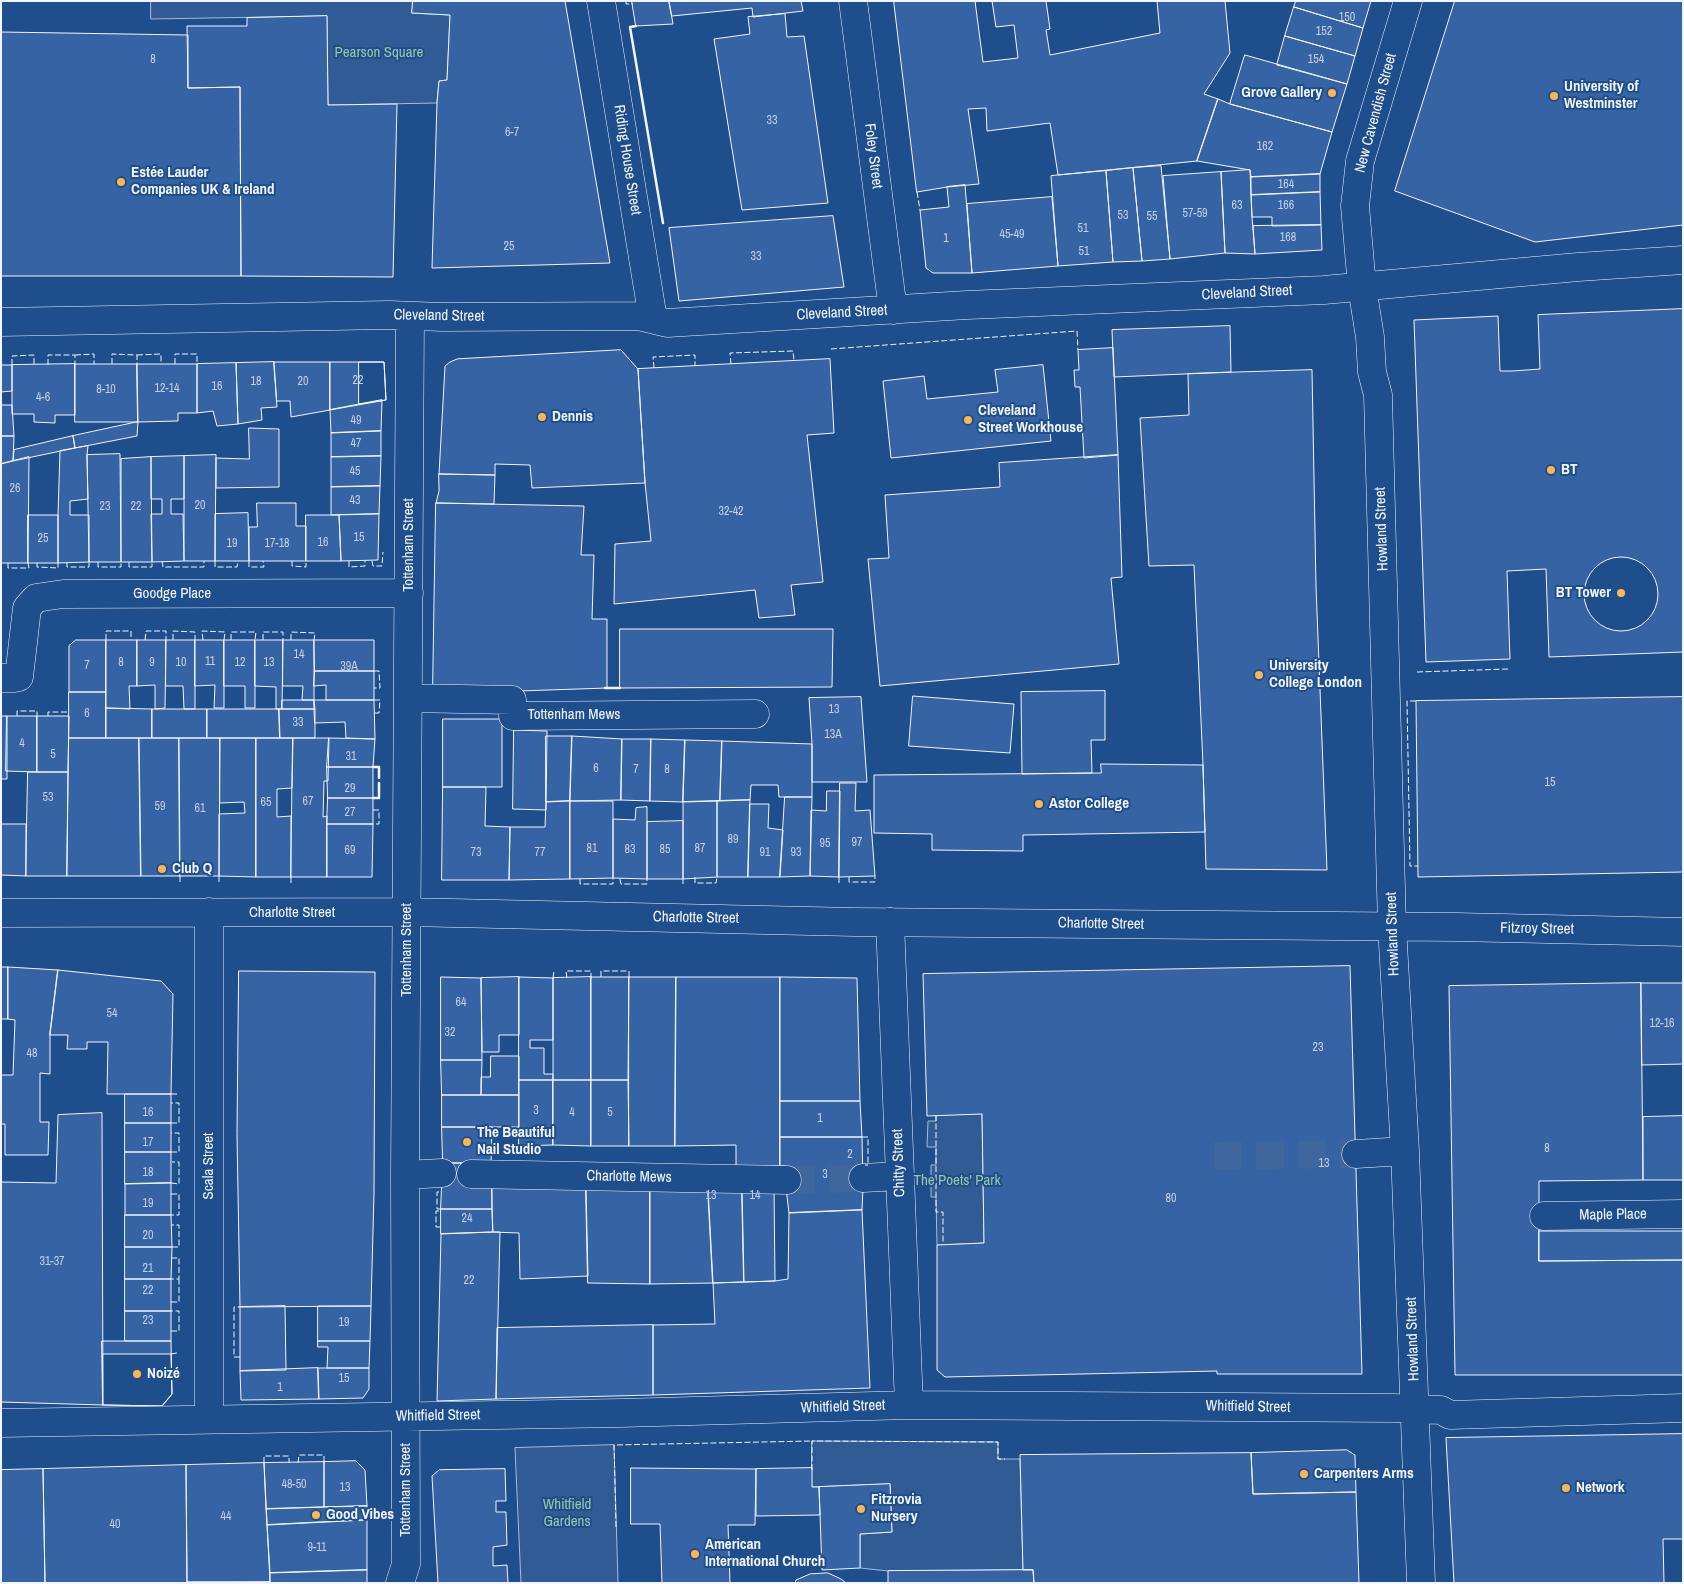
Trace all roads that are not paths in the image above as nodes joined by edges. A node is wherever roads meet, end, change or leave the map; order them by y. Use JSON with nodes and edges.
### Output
{"nodes":[{"id":1,"x":601,"y":1,"type":"edge"},
{"id":2,"x":853,"y":1,"type":"edge"},
{"id":3,"x":1408,"y":1,"type":"edge"},
{"id":4,"x":1683,"y":260,"type":"edge"},
{"id":5,"x":1362,"y":287,"type":"junction"},
{"id":6,"x":893,"y":310,"type":"junction"},
{"id":7,"x":410,"y":316,"type":"junction"},
{"id":8,"x":652,"y":319,"type":"junction"},
{"id":9,"x":1,"y":322,"type":"edge"},
{"id":10,"x":409,"y":592,"type":"junction"},
{"id":11,"x":1,"y":678,"type":"edge"},
{"id":12,"x":408,"y":698,"type":"junction"},
{"id":13,"x":755,"y":714,"type":"dead end"},
{"id":14,"x":208,"y":912,"type":"junction"},
{"id":15,"x":407,"y":912,"type":"junction"},
{"id":16,"x":1,"y":913,"type":"edge"},
{"id":17,"x":890,"y":922,"type":"junction"},
{"id":18,"x":1392,"y":927,"type":"junction"},
{"id":19,"x":1683,"y":932,"type":"edge"},
{"id":20,"x":1405,"y":1151,"type":"junction"},
{"id":21,"x":1356,"y":1154,"type":"tunnel mouth"},
{"id":22,"x":442,"y":1173,"type":"dead end"},
{"id":23,"x":471,"y":1174,"type":"dead end"},
{"id":24,"x":405,"y":1175,"type":"junction"},
{"id":25,"x":899,"y":1176,"type":"junction"},
{"id":26,"x":863,"y":1178,"type":"tunnel mouth"},
{"id":27,"x":787,"y":1180,"type":"tunnel mouth"},
{"id":28,"x":1683,"y":1214,"type":"edge"},
{"id":29,"x":1544,"y":1216,"type":"dead end"},
{"id":30,"x":909,"y":1405,"type":"junction"},
{"id":31,"x":1683,"y":1408,"type":"edge"},
{"id":32,"x":1416,"y":1409,"type":"junction"},
{"id":33,"x":406,"y":1416,"type":"junction"},
{"id":34,"x":209,"y":1419,"type":"junction"},
{"id":35,"x":1,"y":1423,"type":"edge"},
{"id":36,"x":400,"y":1583,"type":"edge"},
{"id":37,"x":1421,"y":1583,"type":"edge"}],
"edges":[{"from":1,"to":8,"type":"street","name":"Riding House Street"},
{"from":2,"to":6,"type":"street","name":"Foley Street"},
{"from":3,"to":5,"type":"street","name":"New Cavendish Street"},
{"from":4,"to":5,"type":"street","name":"Cleveland Street"},
{"from":5,"to":6,"type":"street","name":"Cleveland Street"},
{"from":5,"to":18,"type":"street","name":"Howland Street"},
{"from":6,"to":8,"type":"street","name":"Cleveland Street"},
{"from":7,"to":8,"type":"street","name":"Cleveland Street"},
{"from":7,"to":9,"type":"street","name":"Cleveland Street"},
{"from":7,"to":10,"type":"street","name":"Tottenham Street"},
{"from":10,"to":11,"type":"street","name":"Goodge Place"},
{"from":10,"to":12,"type":"street","name":"Tottenham Street"},
{"from":12,"to":13,"type":"street","name":"Tottenham Mews"},
{"from":12,"to":15,"type":"street","name":"Tottenham Street"},
{"from":14,"to":15,"type":"street","name":"Charlotte Street"},
{"from":14,"to":16,"type":"street","name":"Charlotte Street"},
{"from":14,"to":34,"type":"street","name":"Scala Street"},
{"from":15,"to":17,"type":"street","name":"Charlotte Street"},
{"from":15,"to":24,"type":"street","name":"Tottenham Street"},
{"from":17,"to":18,"type":"street","name":"Charlotte Street"},
{"from":17,"to":25,"type":"street","name":"Chitty Street"},
{"from":18,"to":19,"type":"street","name":"Fitzroy Street"},
{"from":18,"to":20,"type":"street","name":"Howland Street"},
{"from":20,"to":21,"type":"street"},
{"from":20,"to":32,"type":"street","name":"Howland Street"},
{"from":22,"to":24,"type":"street"},
{"from":23,"to":27,"type":"street","name":"Charlotte Mews"},
{"from":24,"to":33,"type":"street","name":"Tottenham Street"},
{"from":25,"to":26,"type":"street"},
{"from":25,"to":30,"type":"street","name":"Chitty Street"},
{"from":28,"to":29,"type":"street","name":"Maple Place"},
{"from":30,"to":32,"type":"street","name":"Whitfield Street"},
{"from":30,"to":33,"type":"street","name":"Whitfield Street"},
{"from":31,"to":32,"type":"street","name":"Whitfield Street"},
{"from":32,"to":37,"type":"street","name":"Howland Street"},
{"from":33,"to":34,"type":"street","name":"Whitfield Street"},
{"from":33,"to":36,"type":"street","name":"Tottenham Street"},
{"from":34,"to":35,"type":"street","name":"Whitfield Street"}]}
